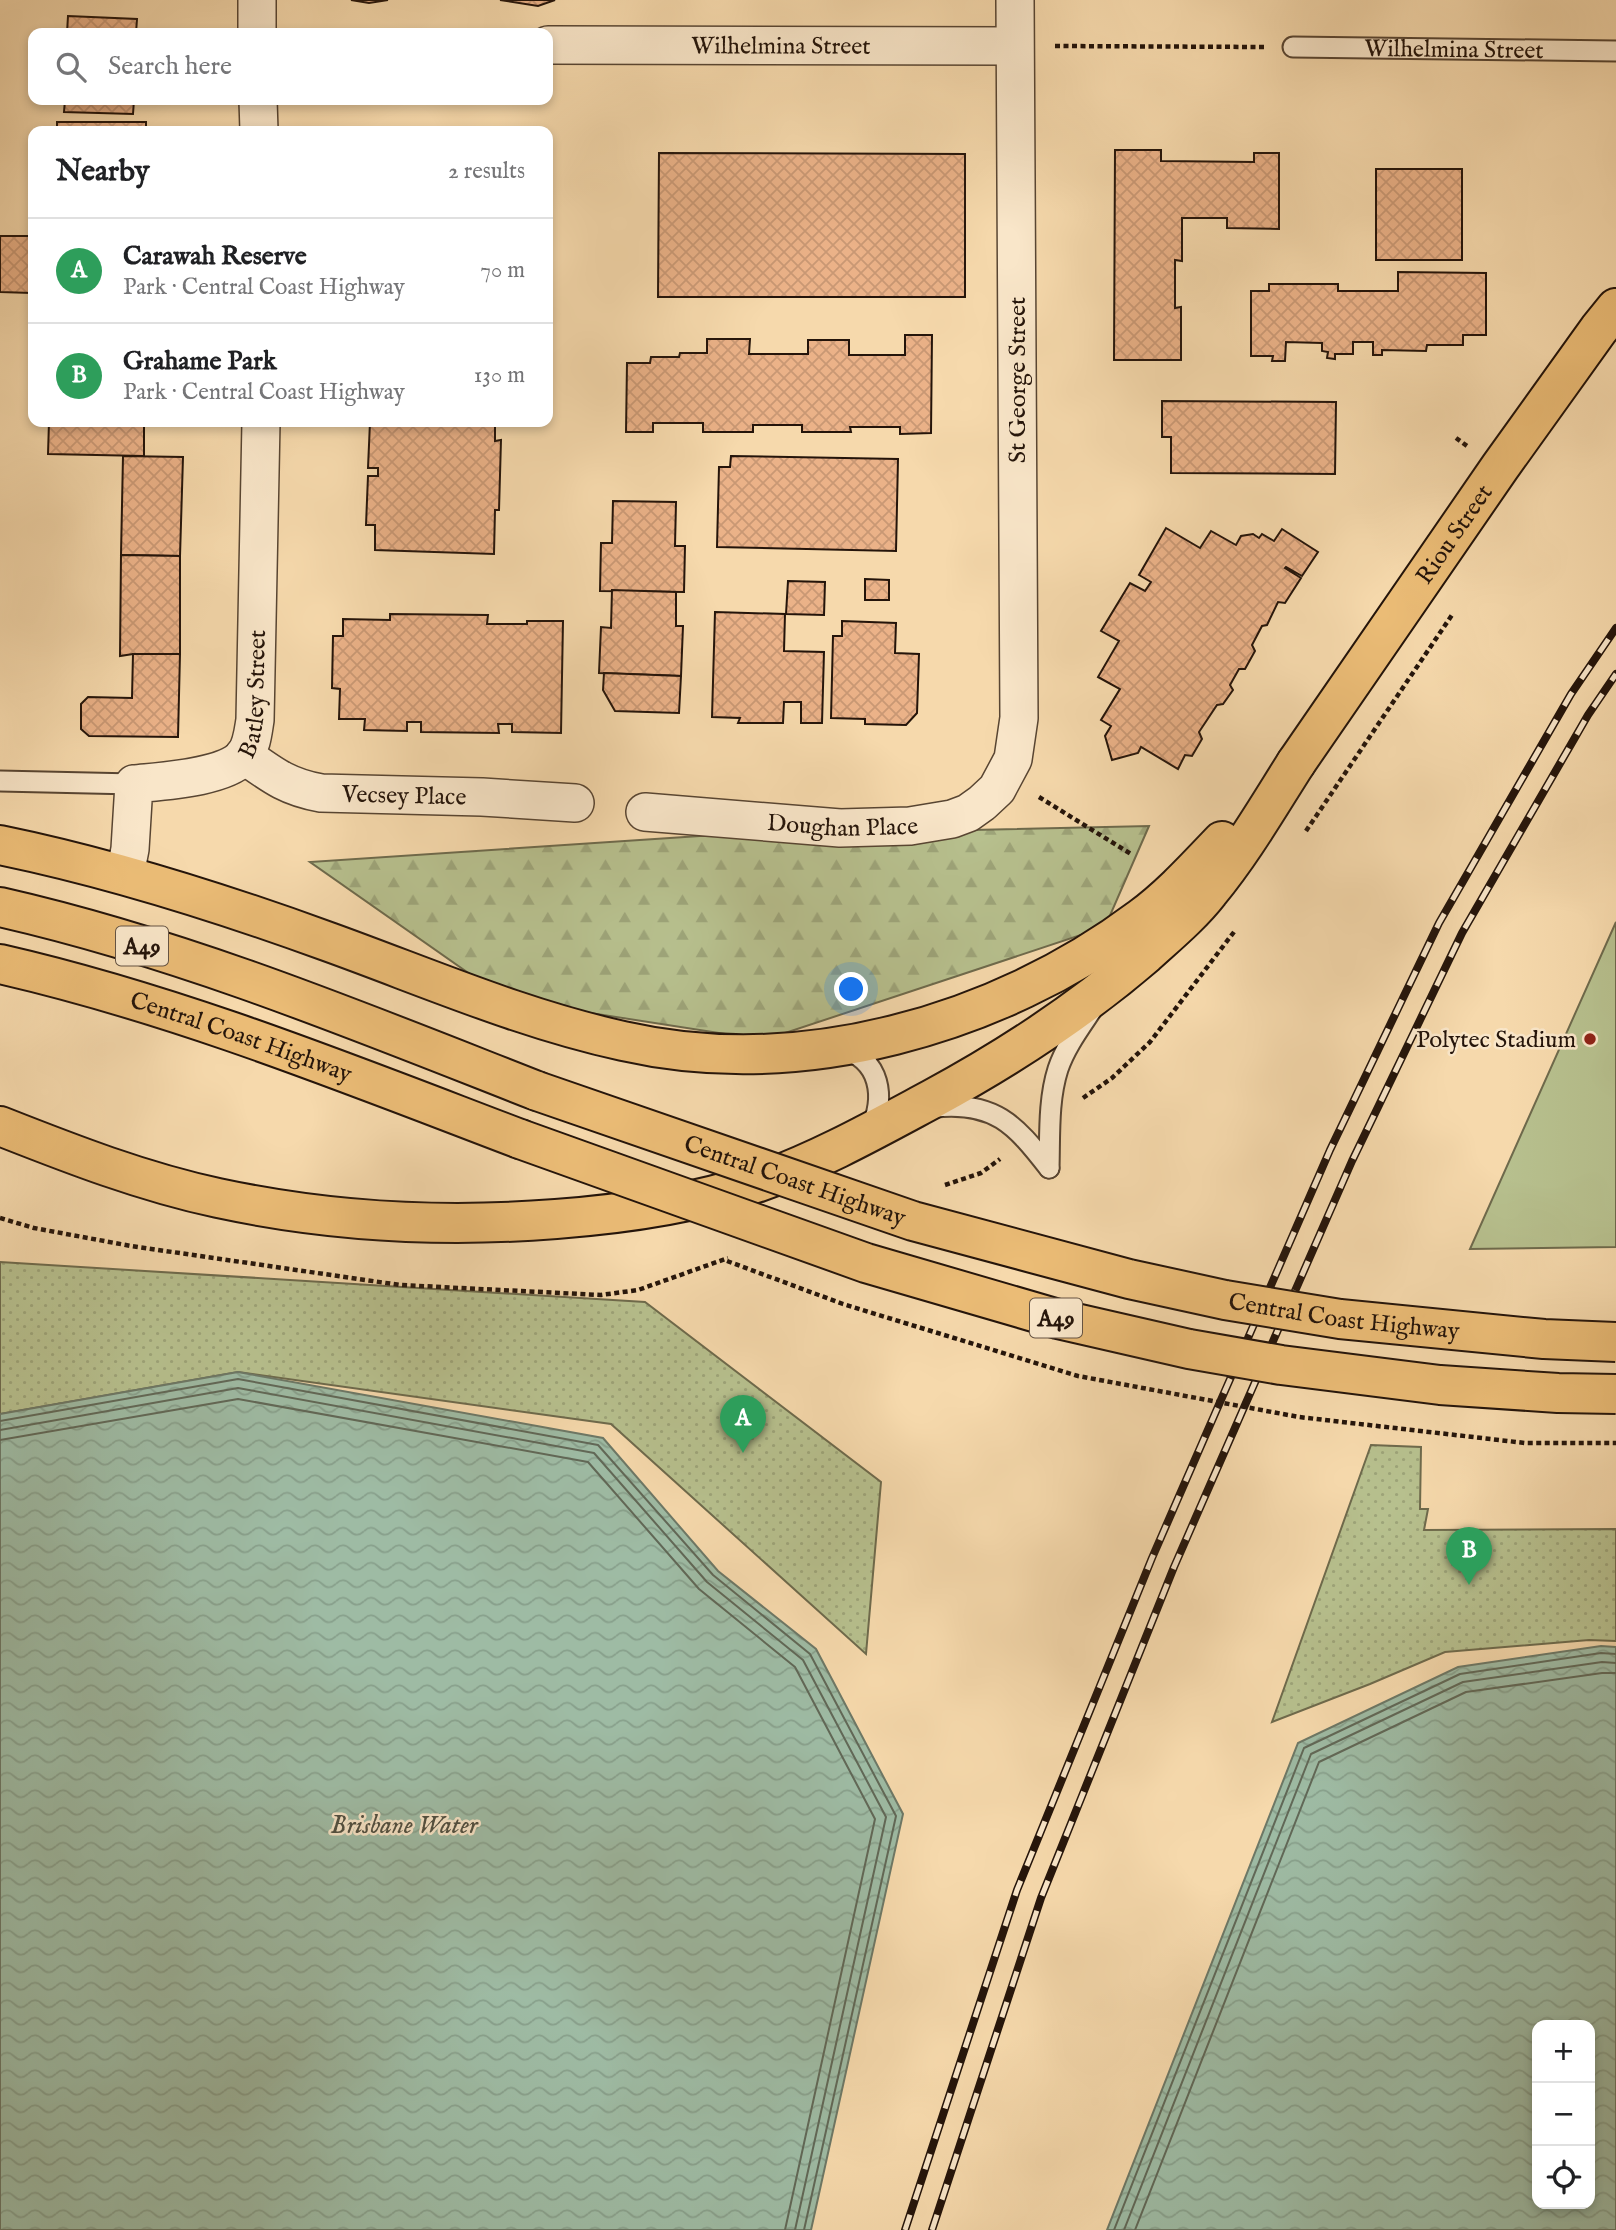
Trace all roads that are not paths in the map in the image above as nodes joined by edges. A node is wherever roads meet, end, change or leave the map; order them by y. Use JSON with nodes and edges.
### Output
{"nodes":[{"id":1,"x":257,"y":0,"type":"edge"},
{"id":2,"x":1015,"y":0,"type":"edge"},
{"id":3,"x":257,"y":28,"type":"edge"},
{"id":4,"x":553,"y":45,"type":"edge"},
{"id":5,"x":1014,"y":46,"type":"junction"},
{"id":6,"x":1293,"y":47,"type":"road end"},
{"id":7,"x":1616,"y":51,"type":"edge"},
{"id":8,"x":258,"y":105,"type":"edge"},
{"id":9,"x":258,"y":126,"type":"edge"},
{"id":10,"x":1616,"y":308,"type":"edge"},
{"id":11,"x":261,"y":427,"type":"edge"},
{"id":12,"x":244,"y":755,"type":"junction"},
{"id":13,"x":1013,"y":760,"type":"joint"},
{"id":14,"x":1296,"y":763,"type":"junction"},
{"id":15,"x":0,"y":781,"type":"edge"},
{"id":16,"x":134,"y":785,"type":"junction"},
{"id":17,"x":575,"y":803,"type":"dead end"},
{"id":18,"x":645,"y":812,"type":"dead end"},
{"id":19,"x":0,"y":845,"type":"edge"},
{"id":20,"x":125,"y":875,"type":"junction"},
{"id":21,"x":0,"y":907,"type":"edge"},
{"id":22,"x":0,"y":964,"type":"edge"},
{"id":23,"x":1117,"y":979,"type":"junction"},
{"id":24,"x":833,"y":1047,"type":"junction"},
{"id":25,"x":913,"y":1109,"type":"junction"},
{"id":26,"x":0,"y":1126,"type":"edge"},
{"id":27,"x":870,"y":1131,"type":"junction"},
{"id":28,"x":1616,"y":1342,"type":"edge"},
{"id":29,"x":1616,"y":1394,"type":"edge"}],
"edges":[{"from":1,"to":3,"type":"street"},
{"from":2,"to":5,"type":"street","name":"St George Street"},
{"from":4,"to":5,"type":"street","name":"Wilhelmina Street"},
{"from":5,"to":13,"type":"street","name":"St George Street"},
{"from":6,"to":7,"type":"lane","name":"Wilhelmina Street"},
{"from":8,"to":9,"type":"street"},
{"from":10,"to":14,"type":"main road","name":"Riou Street"},
{"from":11,"to":12,"type":"street","name":"Batley Street"},
{"from":12,"to":16,"type":"street","name":"Batley Street"},
{"from":12,"to":17,"type":"street","name":"Vecsey Place"},
{"from":13,"to":18,"type":"street","name":"Doughan Place"},
{"from":14,"to":23,"type":"main road"},
{"from":14,"to":24,"type":"main road"},
{"from":15,"to":16,"type":"lane"},
{"from":16,"to":20,"type":"street"},
{"from":19,"to":20,"type":"main road"},
{"from":20,"to":24,"type":"main road"},
{"from":21,"to":28,"type":"main road","name":"Central Coast Highway","number":"A49","bridge":true},
{"from":22,"to":29,"type":"main road","name":"Central Coast Highway","number":"A49","bridge":true},
{"from":23,"to":25,"type":"main road"},
{"from":23,"to":25,"type":"lane"},
{"from":24,"to":27,"type":"lane"},
{"from":25,"to":27,"type":"main road"},
{"from":26,"to":27,"type":"main road"}]}
